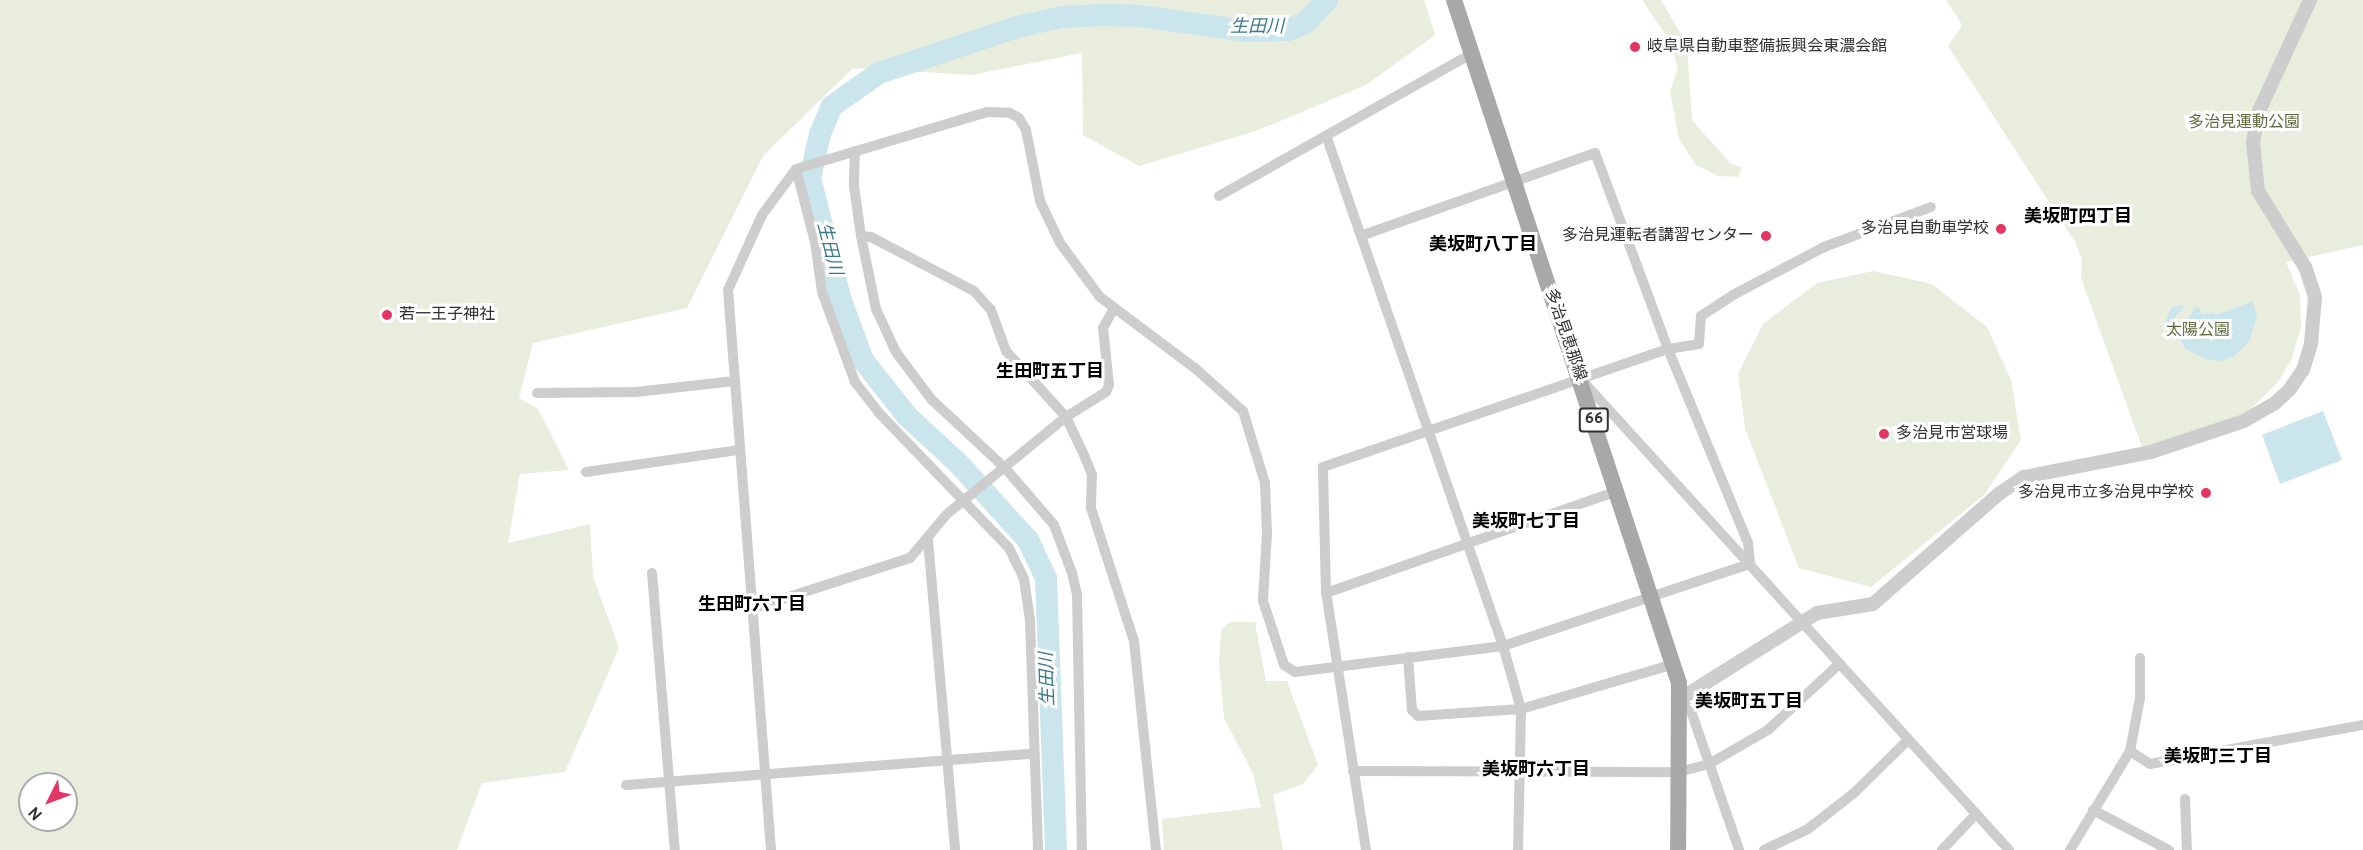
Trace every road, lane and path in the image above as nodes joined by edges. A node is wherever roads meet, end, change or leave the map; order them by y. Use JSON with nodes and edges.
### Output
{"nodes":[{"id":1,"x":1454,"y":0,"type":"edge"},
{"id":2,"x":2310,"y":0,"type":"edge"},
{"id":3,"x":1471,"y":54,"type":"junction"},
{"id":4,"x":1327,"y":138,"type":"junction"},
{"id":5,"x":855,"y":151,"type":"junction"},
{"id":6,"x":796,"y":169,"type":"junction"},
{"id":7,"x":1513,"y":180,"type":"junction"},
{"id":8,"x":1219,"y":196,"type":"dead end"},
{"id":9,"x":1930,"y":207,"type":"dead end"},
{"id":10,"x":861,"y":236,"type":"junction"},
{"id":11,"x":1361,"y":236,"type":"junction"},
{"id":12,"x":1113,"y":310,"type":"junction"},
{"id":13,"x":1668,"y":349,"type":"junction"},
{"id":14,"x":1580,"y":378,"type":"junction"},
{"id":15,"x":734,"y":381,"type":"junction"},
{"id":16,"x":537,"y":393,"type":"dead end"},
{"id":17,"x":1066,"y":417,"type":"junction"},
{"id":18,"x":1429,"y":432,"type":"junction"},
{"id":19,"x":739,"y":450,"type":"junction"},
{"id":20,"x":1005,"y":468,"type":"junction"},
{"id":21,"x":586,"y":472,"type":"dead end"},
{"id":22,"x":1617,"y":491,"type":"junction"},
{"id":23,"x":963,"y":501,"type":"junction"},
{"id":24,"x":928,"y":540,"type":"junction"},
{"id":25,"x":1467,"y":542,"type":"junction"},
{"id":26,"x":1750,"y":564,"type":"junction"},
{"id":27,"x":652,"y":573,"type":"dead end"},
{"id":28,"x":1326,"y":593,"type":"junction"},
{"id":29,"x":1653,"y":599,"type":"junction"},
{"id":30,"x":754,"y":608,"type":"junction"},
{"id":31,"x":1799,"y":622,"type":"junction"},
{"id":32,"x":1503,"y":646,"type":"junction"},
{"id":33,"x":1408,"y":657,"type":"junction"},
{"id":34,"x":2140,"y":658,"type":"dead end"},
{"id":35,"x":1839,"y":663,"type":"junction"},
{"id":36,"x":1674,"y":664,"type":"junction"},
{"id":37,"x":1337,"y":666,"type":"junction"},
{"id":38,"x":1680,"y":699,"type":"junction"},
{"id":39,"x":1521,"y":709,"type":"junction"},
{"id":40,"x":2363,"y":726,"type":"edge"},
{"id":41,"x":1907,"y":741,"type":"junction"},
{"id":42,"x":2130,"y":752,"type":"junction"},
{"id":43,"x":1032,"y":754,"type":"junction"},
{"id":44,"x":948,"y":763,"type":"junction"},
{"id":45,"x":1709,"y":764,"type":"junction"},
{"id":46,"x":1353,"y":771,"type":"junction"},
{"id":47,"x":1679,"y":772,"type":"junction"},
{"id":48,"x":1519,"y":774,"type":"junction"},
{"id":49,"x":766,"y":776,"type":"junction"},
{"id":50,"x":670,"y":782,"type":"junction"},
{"id":51,"x":626,"y":785,"type":"dead end"},
{"id":52,"x":2186,"y":799,"type":"dead end"},
{"id":53,"x":2093,"y":810,"type":"junction"},
{"id":54,"x":1976,"y":814,"type":"junction"},
{"id":55,"x":675,"y":850,"type":"edge"},
{"id":56,"x":771,"y":850,"type":"edge"},
{"id":57,"x":955,"y":850,"type":"edge"},
{"id":58,"x":1038,"y":850,"type":"edge"},
{"id":59,"x":1082,"y":850,"type":"edge"},
{"id":60,"x":1156,"y":850,"type":"edge"},
{"id":61,"x":1366,"y":850,"type":"edge"},
{"id":62,"x":1518,"y":850,"type":"edge"},
{"id":63,"x":1678,"y":850,"type":"edge"},
{"id":64,"x":1739,"y":850,"type":"edge"},
{"id":65,"x":1764,"y":850,"type":"edge"},
{"id":66,"x":1942,"y":850,"type":"edge"},
{"id":67,"x":2009,"y":850,"type":"edge"},
{"id":68,"x":2070,"y":850,"type":"edge"},
{"id":69,"x":2169,"y":850,"type":"edge"},
{"id":70,"x":2187,"y":850,"type":"edge"}],
"edges":[{"from":1,"to":3,"type":"main road","name":"多治見恵那線","number":"66"},
{"from":2,"to":31,"type":"street"},
{"from":3,"to":4,"type":"street"},
{"from":3,"to":7,"type":"main road","name":"多治見恵那線","number":"66"},
{"from":4,"to":8,"type":"street"},
{"from":4,"to":11,"type":"street"},
{"from":5,"to":6,"type":"street"},
{"from":5,"to":10,"type":"street"},
{"from":5,"to":12,"type":"street"},
{"from":6,"to":15,"type":"street"},
{"from":6,"to":23,"type":"street"},
{"from":7,"to":11,"type":"street"},
{"from":7,"to":13,"type":"street"},
{"from":7,"to":14,"type":"main road","name":"多治見恵那線","number":"66"},
{"from":9,"to":13,"type":"street"},
{"from":10,"to":17,"type":"street"},
{"from":10,"to":20,"type":"street"},
{"from":11,"to":18,"type":"street"},
{"from":12,"to":17,"type":"street"},
{"from":12,"to":37,"type":"street"},
{"from":13,"to":14,"type":"street"},
{"from":13,"to":26,"type":"street"},
{"from":14,"to":18,"type":"street"},
{"from":14,"to":22,"type":"main road","name":"多治見恵那線","number":"66"},
{"from":14,"to":26,"type":"street"},
{"from":15,"to":16,"type":"street"},
{"from":15,"to":19,"type":"street"},
{"from":17,"to":20,"type":"street"},
{"from":17,"to":60,"type":"street"},
{"from":18,"to":25,"type":"street"},
{"from":18,"to":28,"type":"street"},
{"from":19,"to":21,"type":"street"},
{"from":19,"to":30,"type":"street"},
{"from":20,"to":23,"type":"street"},
{"from":20,"to":59,"type":"street"},
{"from":22,"to":25,"type":"street"},
{"from":22,"to":29,"type":"main road","name":"多治見恵那線","number":"66"},
{"from":23,"to":24,"type":"street"},
{"from":23,"to":43,"type":"street"},
{"from":24,"to":30,"type":"street"},
{"from":24,"to":44,"type":"street"},
{"from":25,"to":28,"type":"street"},
{"from":25,"to":32,"type":"street"},
{"from":26,"to":29,"type":"street"},
{"from":26,"to":31,"type":"street"},
{"from":27,"to":50,"type":"street"},
{"from":28,"to":37,"type":"street"},
{"from":29,"to":32,"type":"street"},
{"from":29,"to":36,"type":"main road","name":"多治見恵那線","number":"66"},
{"from":30,"to":49,"type":"street"},
{"from":31,"to":35,"type":"street"},
{"from":31,"to":38,"type":"street"},
{"from":32,"to":33,"type":"street"},
{"from":32,"to":39,"type":"street"},
{"from":33,"to":37,"type":"street"},
{"from":33,"to":39,"type":"street"},
{"from":34,"to":42,"type":"street"},
{"from":35,"to":41,"type":"street"},
{"from":35,"to":45,"type":"street"},
{"from":36,"to":38,"type":"main road","name":"多治見恵那線","number":"66"},
{"from":36,"to":39,"type":"street"},
{"from":37,"to":46,"type":"street"},
{"from":38,"to":45,"type":"street"},
{"from":38,"to":47,"type":"main road","name":"多治見恵那線","number":"66"},
{"from":39,"to":48,"type":"street"},
{"from":40,"to":42,"type":"street"},
{"from":41,"to":54,"type":"street"},
{"from":41,"to":65,"type":"street"},
{"from":42,"to":53,"type":"street"},
{"from":43,"to":44,"type":"street"},
{"from":43,"to":58,"type":"street"},
{"from":44,"to":49,"type":"street"},
{"from":44,"to":57,"type":"street"},
{"from":45,"to":47,"type":"street"},
{"from":45,"to":64,"type":"street"},
{"from":46,"to":48,"type":"street"},
{"from":46,"to":61,"type":"street"},
{"from":47,"to":48,"type":"street"},
{"from":47,"to":63,"type":"main road","name":"多治見恵那線","number":"66"},
{"from":48,"to":62,"type":"street"},
{"from":49,"to":50,"type":"street"},
{"from":49,"to":56,"type":"street"},
{"from":50,"to":51,"type":"street"},
{"from":50,"to":55,"type":"street"},
{"from":52,"to":70,"type":"street"},
{"from":53,"to":68,"type":"street"},
{"from":53,"to":69,"type":"street"},
{"from":54,"to":66,"type":"street"},
{"from":54,"to":67,"type":"street"}]}
